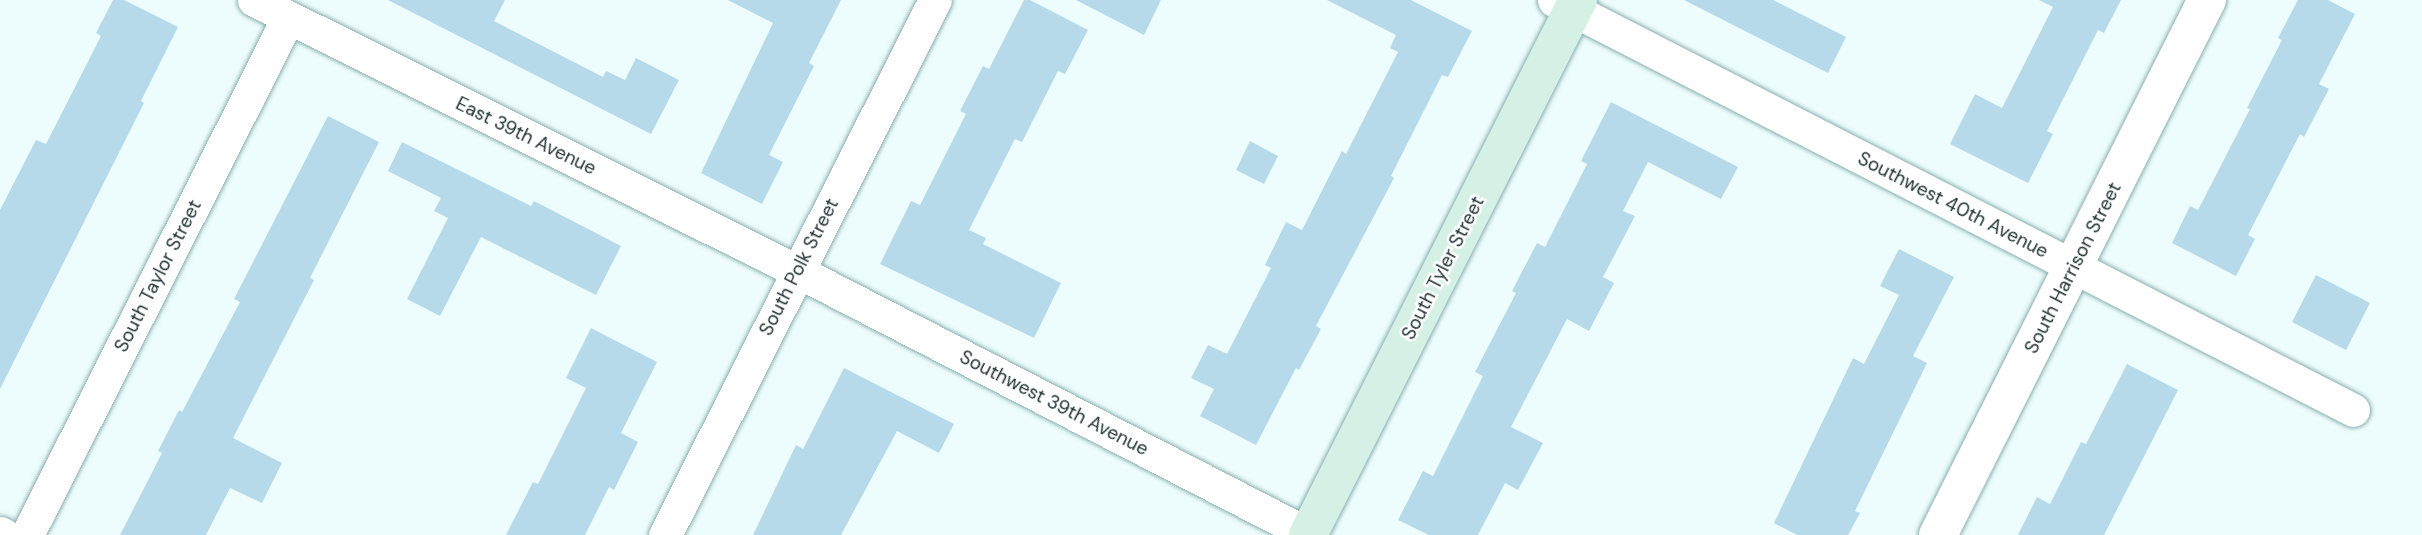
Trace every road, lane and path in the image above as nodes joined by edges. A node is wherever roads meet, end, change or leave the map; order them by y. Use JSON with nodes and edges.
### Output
{"nodes":[{"id":1,"x":254,"y":0,"type":"edge"},
{"id":2,"x":935,"y":0,"type":"edge"},
{"id":3,"x":2207,"y":0,"type":"edge"},
{"id":4,"x":1568,"y":3,"type":"edge"},
{"id":5,"x":288,"y":18,"type":"junction"},
{"id":6,"x":2073,"y":267,"type":"junction"},
{"id":7,"x":797,"y":271,"type":"junction"},
{"id":8,"x":2353,"y":410,"type":"dead end"},
{"id":9,"x":27,"y":535,"type":"edge"},
{"id":10,"x":665,"y":535,"type":"edge"},
{"id":11,"x":1309,"y":535,"type":"edge"},
{"id":12,"x":1938,"y":535,"type":"edge"}],
"edges":[{"from":1,"to":5,"type":"street","name":"East 39th Avenue"},
{"from":2,"to":7,"type":"street","name":"South Polk Street"},
{"from":3,"to":6,"type":"street","name":"South Harrison Street"},
{"from":4,"to":6,"type":"street","name":"Southwest 40th Avenue"},
{"from":4,"to":11,"type":"main road","name":"South Tyler Street"},
{"from":5,"to":7,"type":"street","name":"East 39th Avenue"},
{"from":5,"to":9,"type":"street","name":"South Taylor Street"},
{"from":6,"to":8,"type":"street","name":"Southwest 40th Avenue"},
{"from":6,"to":12,"type":"street","name":"South Harrison Street"},
{"from":7,"to":10,"type":"street","name":"South Polk Street"},
{"from":7,"to":11,"type":"street","name":"Southwest 39th Avenue"}]}
